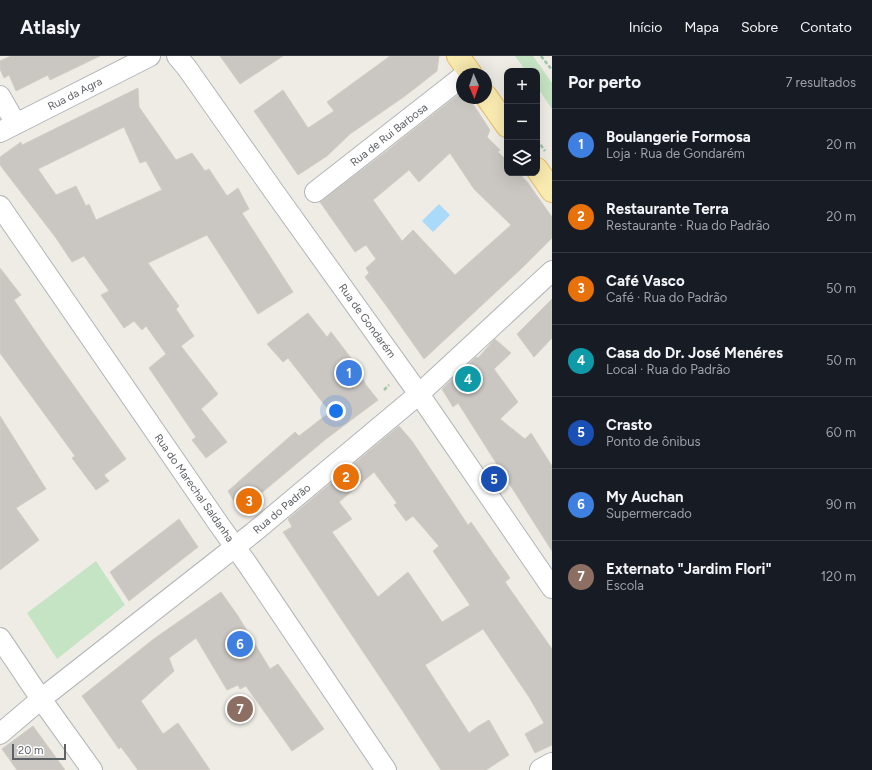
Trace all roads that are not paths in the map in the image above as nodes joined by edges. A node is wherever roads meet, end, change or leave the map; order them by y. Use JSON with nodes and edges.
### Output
{"nodes":[{"id":1,"x":150,"y":56,"type":"edge"},
{"id":2,"x":178,"y":56,"type":"edge"},
{"id":3,"x":456,"y":78,"type":"edge"},
{"id":4,"x":0,"y":96,"type":"edge"},
{"id":5,"x":492,"y":104,"type":"edge"},
{"id":6,"x":504,"y":122,"type":"edge"},
{"id":7,"x":8,"y":128,"type":"edge"},
{"id":8,"x":540,"y":173,"type":"edge"},
{"id":9,"x":552,"y":191,"type":"edge"},
{"id":10,"x":315,"y":192,"type":"dead end"},
{"id":11,"x":0,"y":206,"type":"edge"},
{"id":12,"x":552,"y":270,"type":"edge"},
{"id":13,"x":419,"y":394,"type":"junction"},
{"id":14,"x":236,"y":548,"type":"junction"},
{"id":15,"x":552,"y":588,"type":"edge"},
{"id":16,"x":0,"y":638,"type":"edge"},
{"id":17,"x":42,"y":699,"type":"junction"},
{"id":18,"x":0,"y":734,"type":"edge"},
{"id":19,"x":552,"y":764,"type":"edge"},
{"id":20,"x":92,"y":770,"type":"edge"},
{"id":21,"x":386,"y":770,"type":"edge"},
{"id":22,"x":541,"y":770,"type":"edge"}],
"edges":[{"from":1,"to":7,"type":"street","name":"Rua da Agra"},
{"from":2,"to":13,"type":"street","name":"Rua de Gondarém"},
{"from":3,"to":10,"type":"street","name":"Rua de Rui Barbosa"},
{"from":4,"to":7,"type":"street"},
{"from":5,"to":6,"type":"main road"},
{"from":8,"to":9,"type":"main road"},
{"from":11,"to":14,"type":"street","name":"Rua do Marechal Saldanha"},
{"from":12,"to":13,"type":"street","name":"Rua do Padrão"},
{"from":13,"to":14,"type":"street","name":"Rua do Padrão"},
{"from":13,"to":15,"type":"street","name":"Rua de Gondarém"},
{"from":14,"to":17,"type":"street","name":"Rua do Padrão"},
{"from":14,"to":21,"type":"street","name":"Rua do Marechal Saldanha"},
{"from":16,"to":17,"type":"street"},
{"from":17,"to":18,"type":"street","name":"Rua do Padrão"},
{"from":17,"to":20,"type":"street"},
{"from":19,"to":22,"type":"street"}]}
